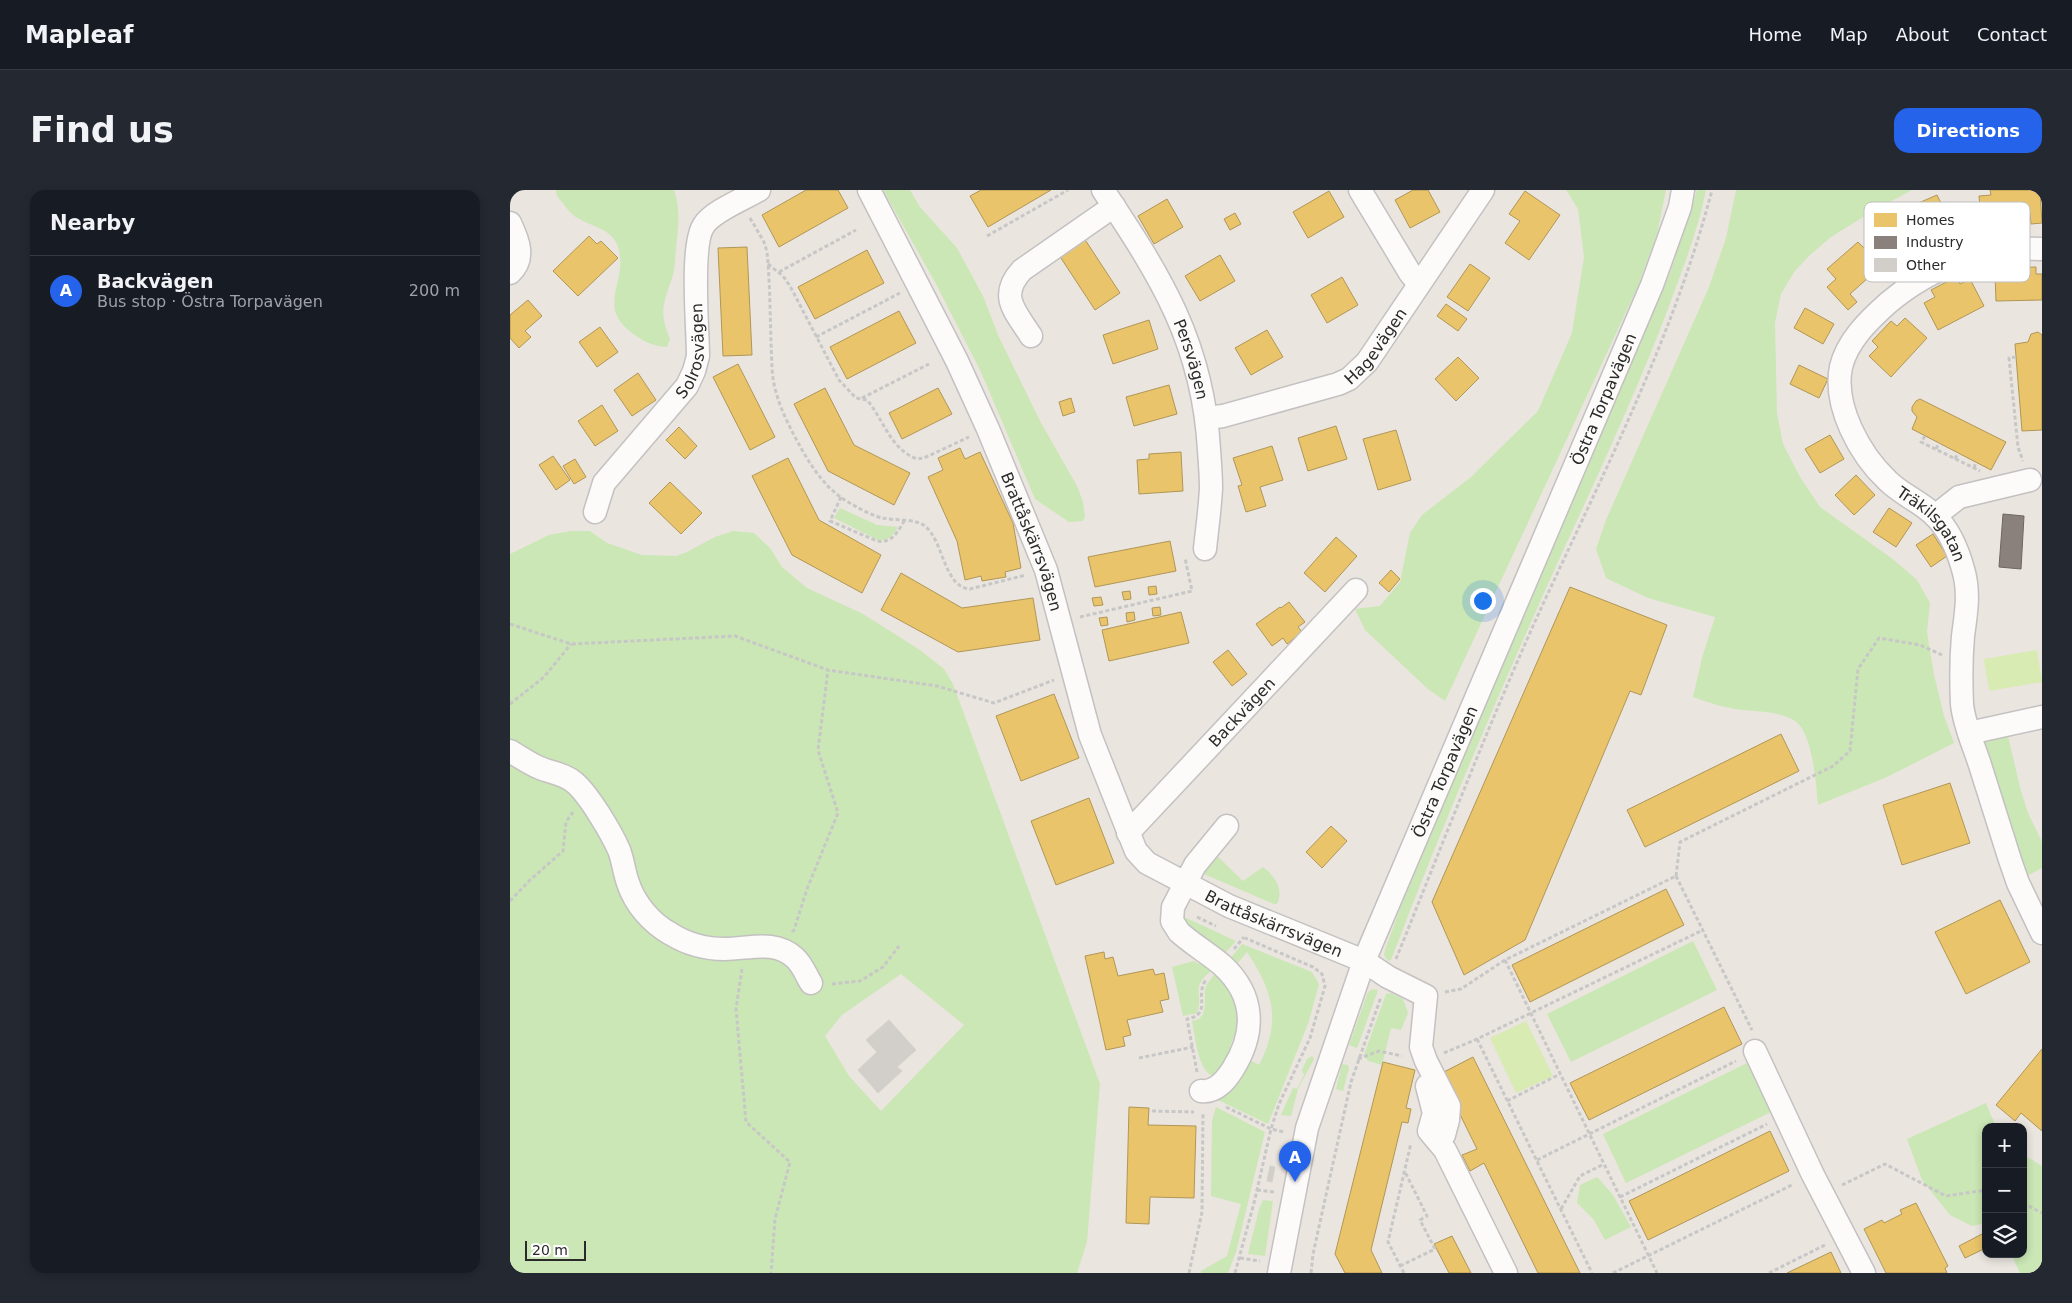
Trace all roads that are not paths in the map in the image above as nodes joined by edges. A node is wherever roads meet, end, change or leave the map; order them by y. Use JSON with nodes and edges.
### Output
{"nodes":[{"id":1,"x":869,"y":190,"type":"edge"},
{"id":2,"x":1360,"y":190,"type":"edge"},
{"id":3,"x":1483,"y":190,"type":"edge"},
{"id":4,"x":1684,"y":190,"type":"edge"},
{"id":5,"x":749,"y":195,"type":"edge"},
{"id":6,"x":1108,"y":198,"type":"edge"},
{"id":7,"x":510,"y":223,"type":"edge"},
{"id":8,"x":510,"y":273,"type":"edge"},
{"id":9,"x":1919,"y":282,"type":"edge"},
{"id":10,"x":1419,"y":284,"type":"junction"},
{"id":11,"x":1031,"y":336,"type":"dead end"},
{"id":12,"x":1207,"y":418,"type":"junction"},
{"id":13,"x":2020,"y":483,"type":"road end"},
{"id":14,"x":596,"y":512,"type":"dead end"},
{"id":15,"x":1935,"y":516,"type":"junction"},
{"id":16,"x":1205,"y":549,"type":"road end"},
{"id":17,"x":1356,"y":590,"type":"dead end"},
{"id":18,"x":2042,"y":717,"type":"edge"},
{"id":19,"x":1969,"y":733,"type":"junction"},
{"id":20,"x":510,"y":752,"type":"edge"},
{"id":21,"x":1226,"y":826,"type":"dead end"},
{"id":22,"x":1128,"y":833,"type":"junction"},
{"id":23,"x":1186,"y":884,"type":"junction"},
{"id":24,"x":2042,"y":933,"type":"edge"},
{"id":25,"x":1364,"y":961,"type":"junction"},
{"id":26,"x":811,"y":983,"type":"road end"},
{"id":27,"x":1755,"y":1051,"type":"road end"},
{"id":28,"x":1203,"y":1098,"type":"road end"},
{"id":29,"x":1271,"y":1267,"type":"edge"},
{"id":30,"x":1506,"y":1273,"type":"edge"},
{"id":31,"x":1864,"y":1273,"type":"edge"}],
"edges":[{"from":1,"to":22,"type":"street","name":"Brattåskärrsvägen"},
{"from":2,"to":10,"type":"street"},
{"from":3,"to":10,"type":"street","name":"Hagevägen"},
{"from":4,"to":25,"type":"street","name":"Östra Torpavägen"},
{"from":5,"to":14,"type":"street","name":"Solrosvägen"},
{"from":6,"to":11,"type":"street"},
{"from":6,"to":12,"type":"street","name":"Persvägen"},
{"from":7,"to":8,"type":"street"},
{"from":9,"to":15,"type":"street","name":"Träkilsgatan"},
{"from":10,"to":12,"type":"street","name":"Hagevägen"},
{"from":12,"to":16,"type":"street","name":"Persvägen"},
{"from":13,"to":15,"type":"street"},
{"from":15,"to":19,"type":"street","name":"Träkilsgatan"},
{"from":17,"to":22,"type":"street","name":"Backvägen"},
{"from":18,"to":19,"type":"street"},
{"from":19,"to":24,"type":"street","name":"Träkilsgatan"},
{"from":20,"to":26,"type":"street"},
{"from":21,"to":23,"type":"street"},
{"from":22,"to":23,"type":"street","name":"Brattåskärrsvägen"},
{"from":23,"to":25,"type":"street","name":"Brattåskärrsvägen"},
{"from":23,"to":28,"type":"street","name":"Brattåskärrsvägen"},
{"from":25,"to":29,"type":"street","name":"Östra Torpavägen"},
{"from":25,"to":30,"type":"street","name":"Brattåskärrsvägen"},
{"from":27,"to":31,"type":"street"}]}
